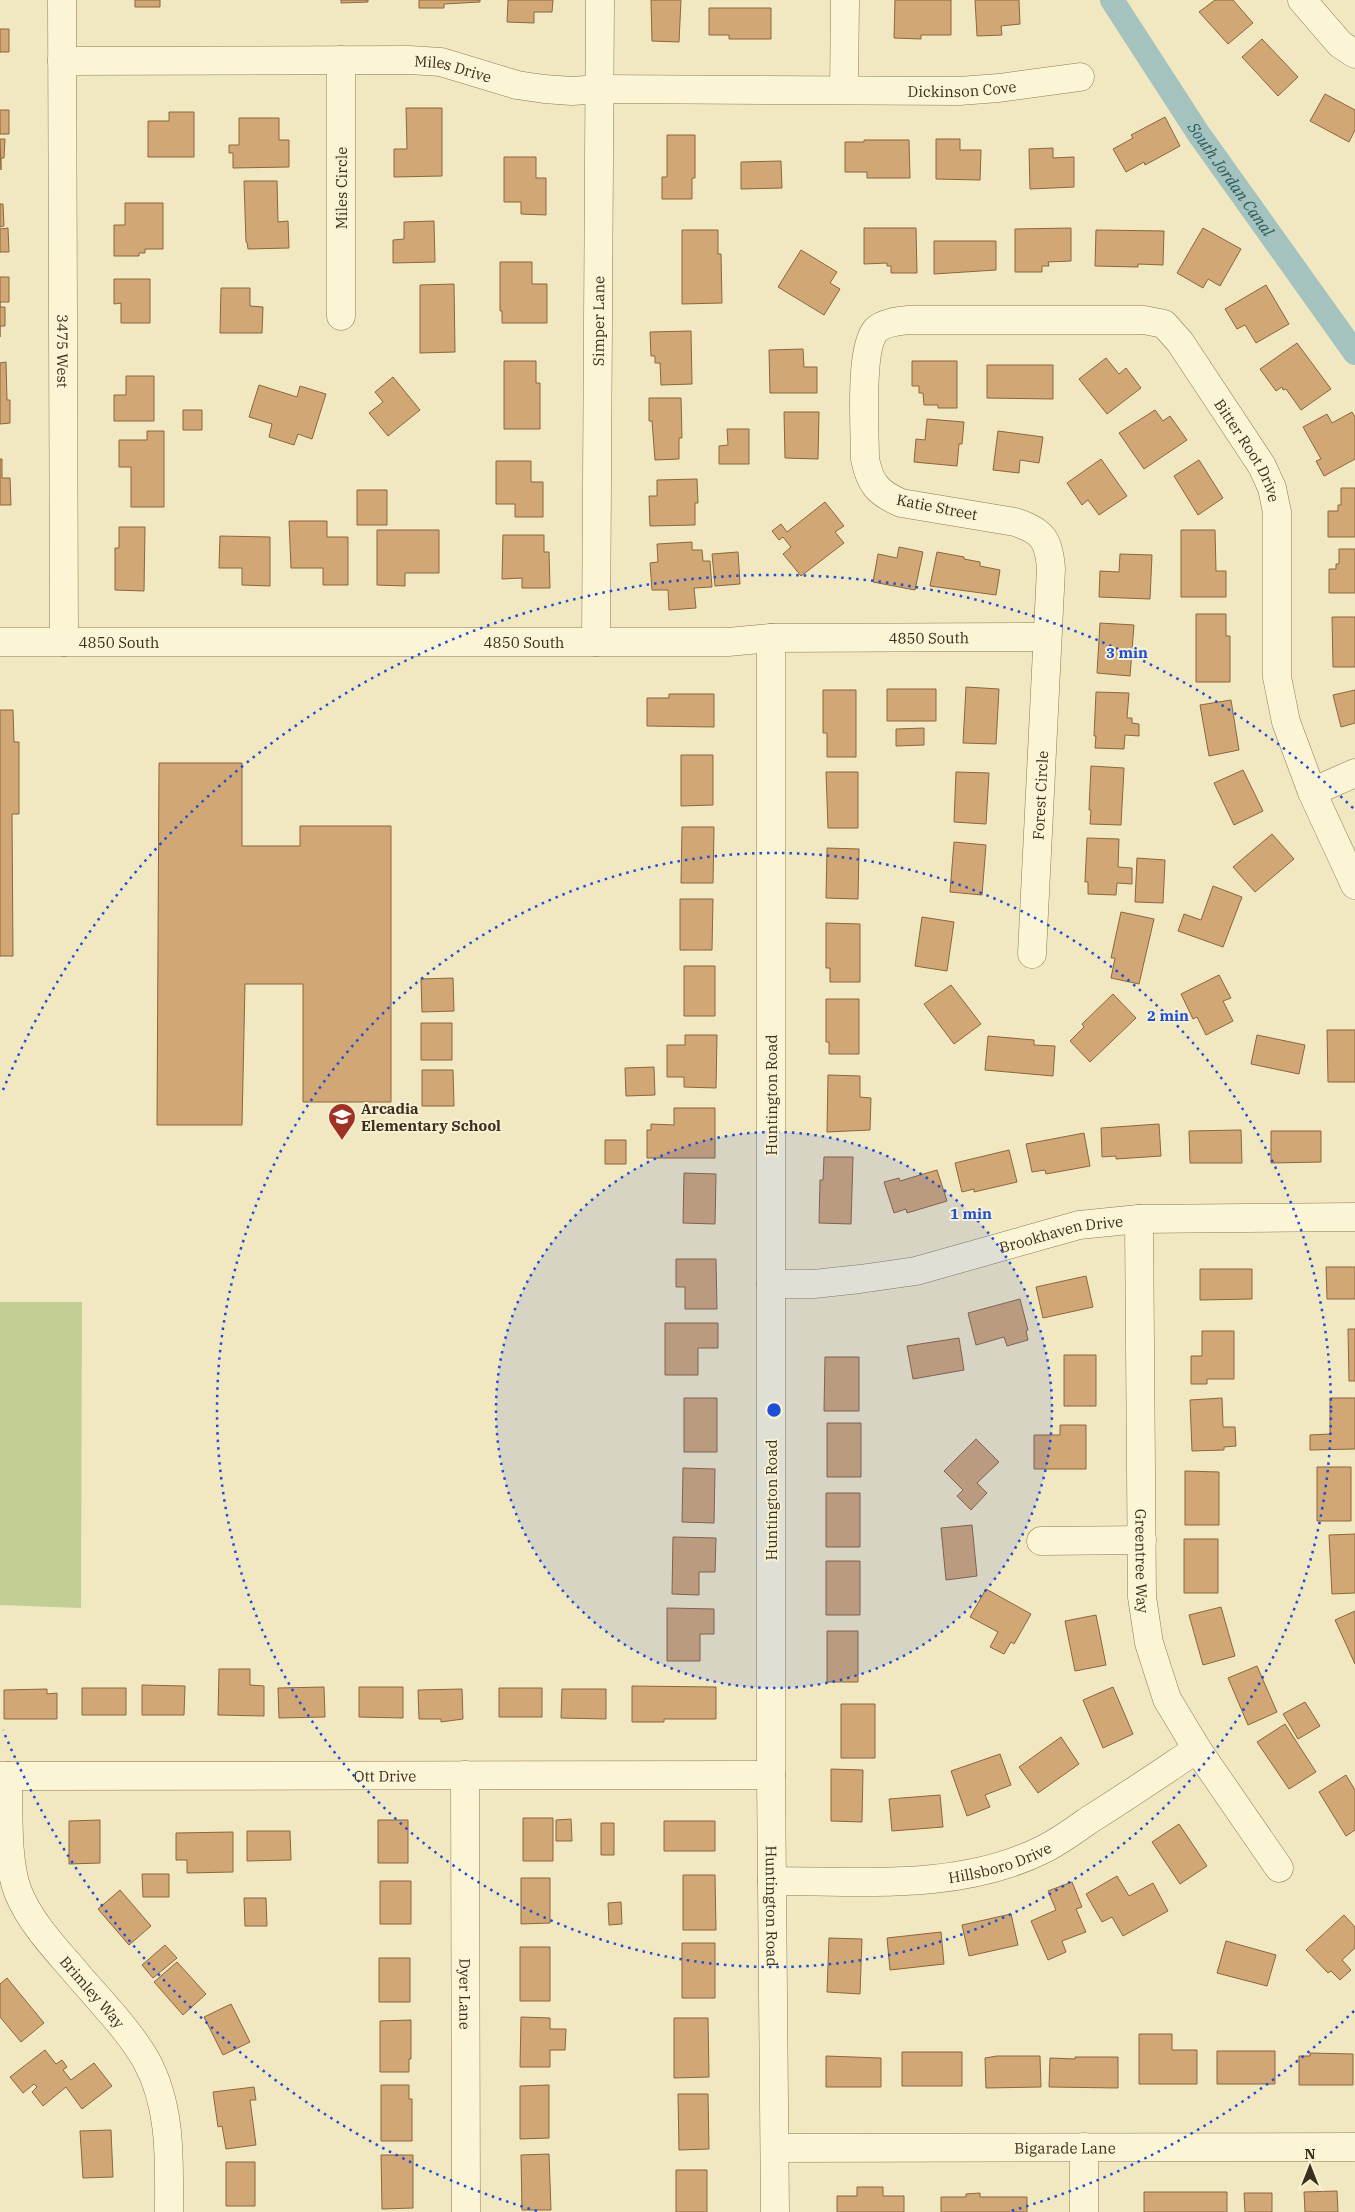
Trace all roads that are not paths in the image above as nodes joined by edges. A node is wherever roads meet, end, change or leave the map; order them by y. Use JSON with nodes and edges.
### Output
{"nodes":[{"id":1,"x":62,"y":0,"type":"edge"},
{"id":2,"x":600,"y":0,"type":"edge"},
{"id":3,"x":845,"y":0,"type":"edge"},
{"id":4,"x":1302,"y":0,"type":"edge"},
{"id":5,"x":1348,"y":49,"type":"edge"},
{"id":6,"x":341,"y":60,"type":"junction"},
{"id":7,"x":62,"y":61,"type":"junction"},
{"id":8,"x":1080,"y":77,"type":"dead end"},
{"id":9,"x":600,"y":89,"type":"junction"},
{"id":10,"x":844,"y":89,"type":"junction"},
{"id":11,"x":341,"y":316,"type":"dead end"},
{"id":12,"x":868,"y":342,"type":"joint"},
{"id":13,"x":1046,"y":637,"type":"junction"},
{"id":14,"x":771,"y":638,"type":"junction"},
{"id":15,"x":0,"y":642,"type":"edge"},
{"id":16,"x":64,"y":642,"type":"junction"},
{"id":17,"x":596,"y":642,"type":"junction"},
{"id":18,"x":1355,"y":773,"type":"edge"},
{"id":19,"x":1312,"y":792,"type":"junction"},
{"id":20,"x":1355,"y":885,"type":"edge"},
{"id":21,"x":1032,"y":954,"type":"dead end"},
{"id":22,"x":1355,"y":1218,"type":"edge"},
{"id":23,"x":1139,"y":1219,"type":"junction"},
{"id":24,"x":771,"y":1284,"type":"junction"},
{"id":25,"x":1142,"y":1540,"type":"junction"},
{"id":26,"x":1041,"y":1541,"type":"dead end"},
{"id":27,"x":1197,"y":1749,"type":"junction"},
{"id":28,"x":465,"y":1775,"type":"junction"},
{"id":29,"x":771,"y":1775,"type":"junction"},
{"id":30,"x":4,"y":1776,"type":"edge"},
{"id":31,"x":1279,"y":1868,"type":"dead end"},
{"id":32,"x":772,"y":1881,"type":"junction"},
{"id":33,"x":1084,"y":2146,"type":"junction"},
{"id":34,"x":1355,"y":2147,"type":"edge"},
{"id":35,"x":775,"y":2148,"type":"junction"},
{"id":36,"x":169,"y":2212,"type":"edge"},
{"id":37,"x":466,"y":2212,"type":"edge"},
{"id":38,"x":775,"y":2212,"type":"edge"},
{"id":39,"x":1084,"y":2212,"type":"edge"}],
"edges":[{"from":1,"to":7,"type":"street","name":"3475 West"},
{"from":2,"to":9,"type":"street","name":"Simper Lane"},
{"from":3,"to":10,"type":"street"},
{"from":4,"to":5,"type":"street"},
{"from":6,"to":7,"type":"street","name":"Miles Drive"},
{"from":6,"to":9,"type":"street","name":"Miles Drive"},
{"from":6,"to":11,"type":"street","name":"Miles Circle"},
{"from":7,"to":16,"type":"street","name":"3475 West"},
{"from":8,"to":10,"type":"street","name":"Dickinson Cove"},
{"from":9,"to":10,"type":"street","name":"Miles Drive"},
{"from":9,"to":17,"type":"street","name":"Simper Lane"},
{"from":12,"to":13,"type":"street","name":"Katie Street"},
{"from":12,"to":19,"type":"street","name":"Bitter Root Drive"},
{"from":13,"to":14,"type":"street","name":"4850 South"},
{"from":13,"to":21,"type":"street","name":"Forest Circle"},
{"from":14,"to":17,"type":"street","name":"4850 South"},
{"from":14,"to":24,"type":"street","name":"Huntington Road"},
{"from":15,"to":16,"type":"street","name":"4850 South"},
{"from":16,"to":17,"type":"street","name":"4850 South"},
{"from":18,"to":19,"type":"street"},
{"from":19,"to":20,"type":"street","name":"Bitter Root Drive"},
{"from":22,"to":23,"type":"street","name":"Brookhaven Drive"},
{"from":23,"to":24,"type":"street","name":"Brookhaven Drive"},
{"from":23,"to":25,"type":"street","name":"Greentree Way"},
{"from":24,"to":29,"type":"street","name":"Huntington Road"},
{"from":25,"to":26,"type":"street"},
{"from":25,"to":27,"type":"street","name":"Greentree Way"},
{"from":27,"to":31,"type":"street","name":"Greentree Way"},
{"from":27,"to":32,"type":"street","name":"Hillsboro Drive"},
{"from":28,"to":29,"type":"street","name":"Ott Drive"},
{"from":28,"to":30,"type":"street","name":"Ott Drive"},
{"from":28,"to":37,"type":"street","name":"Dyer Lane"},
{"from":29,"to":32,"type":"street","name":"Huntington Road"},
{"from":30,"to":36,"type":"street","name":"Brimley Way"},
{"from":32,"to":35,"type":"street","name":"Huntington Road"},
{"from":33,"to":34,"type":"street","name":"Bigarade Lane"},
{"from":33,"to":35,"type":"street","name":"Bigarade Lane"},
{"from":33,"to":39,"type":"street"},
{"from":35,"to":38,"type":"street","name":"Huntington Road"}]}
